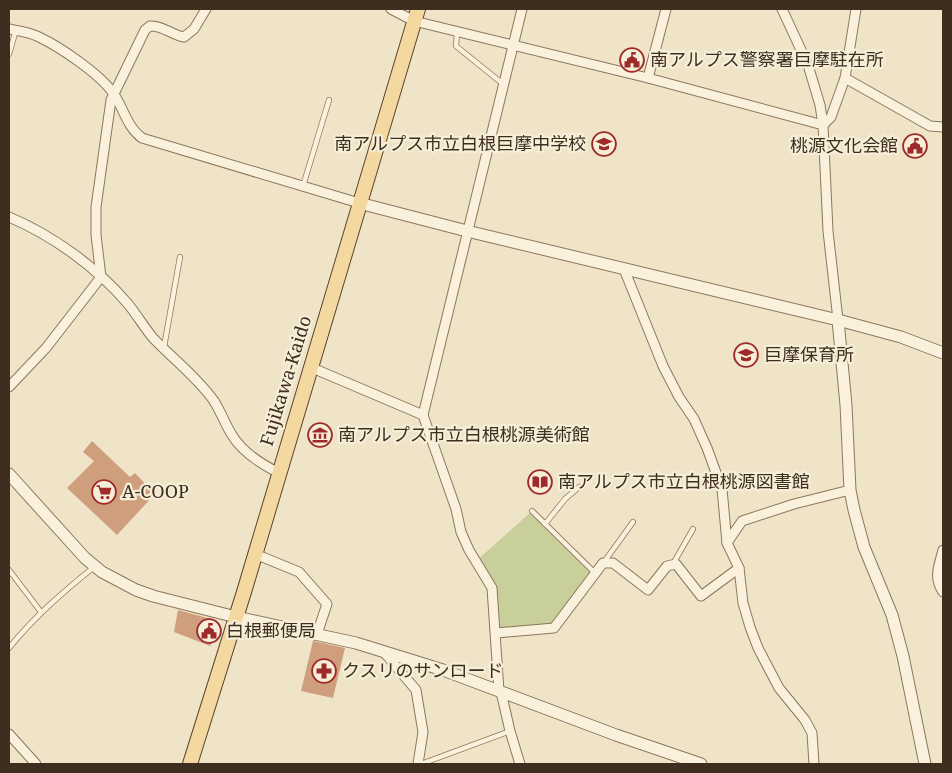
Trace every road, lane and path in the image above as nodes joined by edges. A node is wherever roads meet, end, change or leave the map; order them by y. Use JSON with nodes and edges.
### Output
{"nodes":[{"id":1,"x":206,"y":9,"type":"edge"},
{"id":2,"x":391,"y":9,"type":"edge"},
{"id":3,"x":522,"y":9,"type":"edge"},
{"id":4,"x":666,"y":9,"type":"edge"},
{"id":5,"x":782,"y":9,"type":"edge"},
{"id":6,"x":856,"y":9,"type":"edge"},
{"id":7,"x":416,"y":15,"type":"edge"},
{"id":8,"x":12,"y":30,"type":"edge"},
{"id":9,"x":457,"y":32,"type":"junction"},
{"id":10,"x":512,"y":46,"type":"junction"},
{"id":11,"x":9,"y":54,"type":"edge"},
{"id":12,"x":648,"y":78,"type":"junction"},
{"id":13,"x":845,"y":78,"type":"junction"},
{"id":14,"x":503,"y":84,"type":"junction"},
{"id":15,"x":113,"y":93,"type":"junction"},
{"id":16,"x":330,"y":100,"type":"dead end"},
{"id":17,"x":823,"y":126,"type":"junction"},
{"id":18,"x":943,"y":127,"type":"edge"},
{"id":19,"x":303,"y":186,"type":"junction"},
{"id":20,"x":359,"y":203,"type":"junction"},
{"id":21,"x":9,"y":217,"type":"edge"},
{"id":22,"x":467,"y":231,"type":"junction"},
{"id":23,"x":180,"y":257,"type":"dead end"},
{"id":24,"x":624,"y":269,"type":"junction"},
{"id":25,"x":101,"y":277,"type":"junction"},
{"id":26,"x":838,"y":320,"type":"junction"},
{"id":27,"x":164,"y":347,"type":"junction"},
{"id":28,"x":943,"y":353,"type":"edge"},
{"id":29,"x":310,"y":367,"type":"junction"},
{"id":30,"x":9,"y":387,"type":"edge"},
{"id":31,"x":423,"y":415,"type":"junction"},
{"id":32,"x":279,"y":473,"type":"junction"},
{"id":33,"x":9,"y":474,"type":"edge"},
{"id":34,"x":578,"y":487,"type":"dead end"},
{"id":35,"x":850,"y":490,"type":"junction"},
{"id":36,"x":532,"y":511,"type":"dead end"},
{"id":37,"x":633,"y":522,"type":"dead end"},
{"id":38,"x":545,"y":524,"type":"junction"},
{"id":39,"x":693,"y":529,"type":"dead end"},
{"id":40,"x":728,"y":543,"type":"junction"},
{"id":41,"x":943,"y":550,"type":"edge"},
{"id":42,"x":255,"y":554,"type":"junction"},
{"id":43,"x":603,"y":563,"type":"junction"},
{"id":44,"x":672,"y":565,"type":"junction"},
{"id":45,"x":95,"y":566,"type":"junction"},
{"id":46,"x":739,"y":568,"type":"junction"},
{"id":47,"x":9,"y":570,"type":"edge"},
{"id":48,"x":595,"y":573,"type":"junction"},
{"id":49,"x":943,"y":592,"type":"edge"},
{"id":50,"x":41,"y":612,"type":"junction"},
{"id":51,"x":236,"y":617,"type":"junction"},
{"id":52,"x":496,"y":633,"type":"junction"},
{"id":53,"x":317,"y":634,"type":"junction"},
{"id":54,"x":9,"y":648,"type":"edge"},
{"id":55,"x":383,"y":651,"type":"junction"},
{"id":56,"x":500,"y":692,"type":"junction"},
{"id":57,"x":510,"y":731,"type":"junction"},
{"id":58,"x":9,"y":734,"type":"edge"},
{"id":59,"x":36,"y":764,"type":"edge"},
{"id":60,"x":190,"y":764,"type":"edge"},
{"id":61,"x":420,"y":764,"type":"edge"},
{"id":62,"x":520,"y":764,"type":"edge"},
{"id":63,"x":701,"y":764,"type":"edge"},
{"id":64,"x":814,"y":764,"type":"edge"},
{"id":65,"x":925,"y":764,"type":"edge"}],
"edges":[{"from":1,"to":15,"type":"street"},
{"from":2,"to":7,"type":"street"},
{"from":3,"to":10,"type":"street"},
{"from":4,"to":12,"type":"street"},
{"from":5,"to":17,"type":"street"},
{"from":6,"to":13,"type":"street"},
{"from":7,"to":9,"type":"street"},
{"from":7,"to":20,"type":"main road","name":"Fujikawa-Kaido"},
{"from":8,"to":11,"type":"lane"},
{"from":8,"to":15,"type":"street"},
{"from":9,"to":10,"type":"street"},
{"from":9,"to":14,"type":"lane"},
{"from":10,"to":12,"type":"street"},
{"from":10,"to":14,"type":"street"},
{"from":12,"to":17,"type":"street"},
{"from":13,"to":17,"type":"street"},
{"from":13,"to":18,"type":"street"},
{"from":14,"to":22,"type":"street"},
{"from":15,"to":19,"type":"street"},
{"from":15,"to":25,"type":"street"},
{"from":16,"to":19,"type":"lane"},
{"from":17,"to":26,"type":"street"},
{"from":19,"to":20,"type":"street"},
{"from":20,"to":22,"type":"street"},
{"from":20,"to":29,"type":"main road","name":"Fujikawa-Kaido"},
{"from":21,"to":25,"type":"street"},
{"from":22,"to":24,"type":"street"},
{"from":22,"to":31,"type":"street"},
{"from":23,"to":27,"type":"lane"},
{"from":24,"to":26,"type":"street"},
{"from":24,"to":40,"type":"street"},
{"from":25,"to":27,"type":"street"},
{"from":25,"to":30,"type":"street"},
{"from":26,"to":28,"type":"street"},
{"from":26,"to":35,"type":"street"},
{"from":27,"to":32,"type":"street"},
{"from":29,"to":31,"type":"street"},
{"from":29,"to":32,"type":"main road","name":"Fujikawa-Kaido"},
{"from":31,"to":52,"type":"street"},
{"from":32,"to":42,"type":"main road","name":"Fujikawa-Kaido"},
{"from":33,"to":45,"type":"street"},
{"from":34,"to":38,"type":"lane"},
{"from":35,"to":40,"type":"street"},
{"from":35,"to":65,"type":"street"},
{"from":36,"to":38,"type":"lane"},
{"from":37,"to":43,"type":"lane"},
{"from":38,"to":48,"type":"lane"},
{"from":39,"to":44,"type":"lane"},
{"from":40,"to":46,"type":"street"},
{"from":41,"to":49,"type":"street"},
{"from":42,"to":51,"type":"main road","name":"Fujikawa-Kaido"},
{"from":42,"to":53,"type":"street"},
{"from":43,"to":44,"type":"street"},
{"from":43,"to":48,"type":"street"},
{"from":44,"to":46,"type":"street"},
{"from":45,"to":50,"type":"lane"},
{"from":45,"to":51,"type":"street"},
{"from":46,"to":64,"type":"street"},
{"from":47,"to":50,"type":"lane"},
{"from":48,"to":52,"type":"street"},
{"from":50,"to":54,"type":"lane"},
{"from":51,"to":53,"type":"street"},
{"from":51,"to":60,"type":"main road","name":"Fujikawa-Kaido"},
{"from":52,"to":56,"type":"street"},
{"from":53,"to":55,"type":"street"},
{"from":55,"to":56,"type":"street"},
{"from":55,"to":61,"type":"street"},
{"from":56,"to":57,"type":"street"},
{"from":56,"to":63,"type":"street"},
{"from":57,"to":61,"type":"lane"},
{"from":57,"to":62,"type":"street"},
{"from":58,"to":59,"type":"street"}]}
